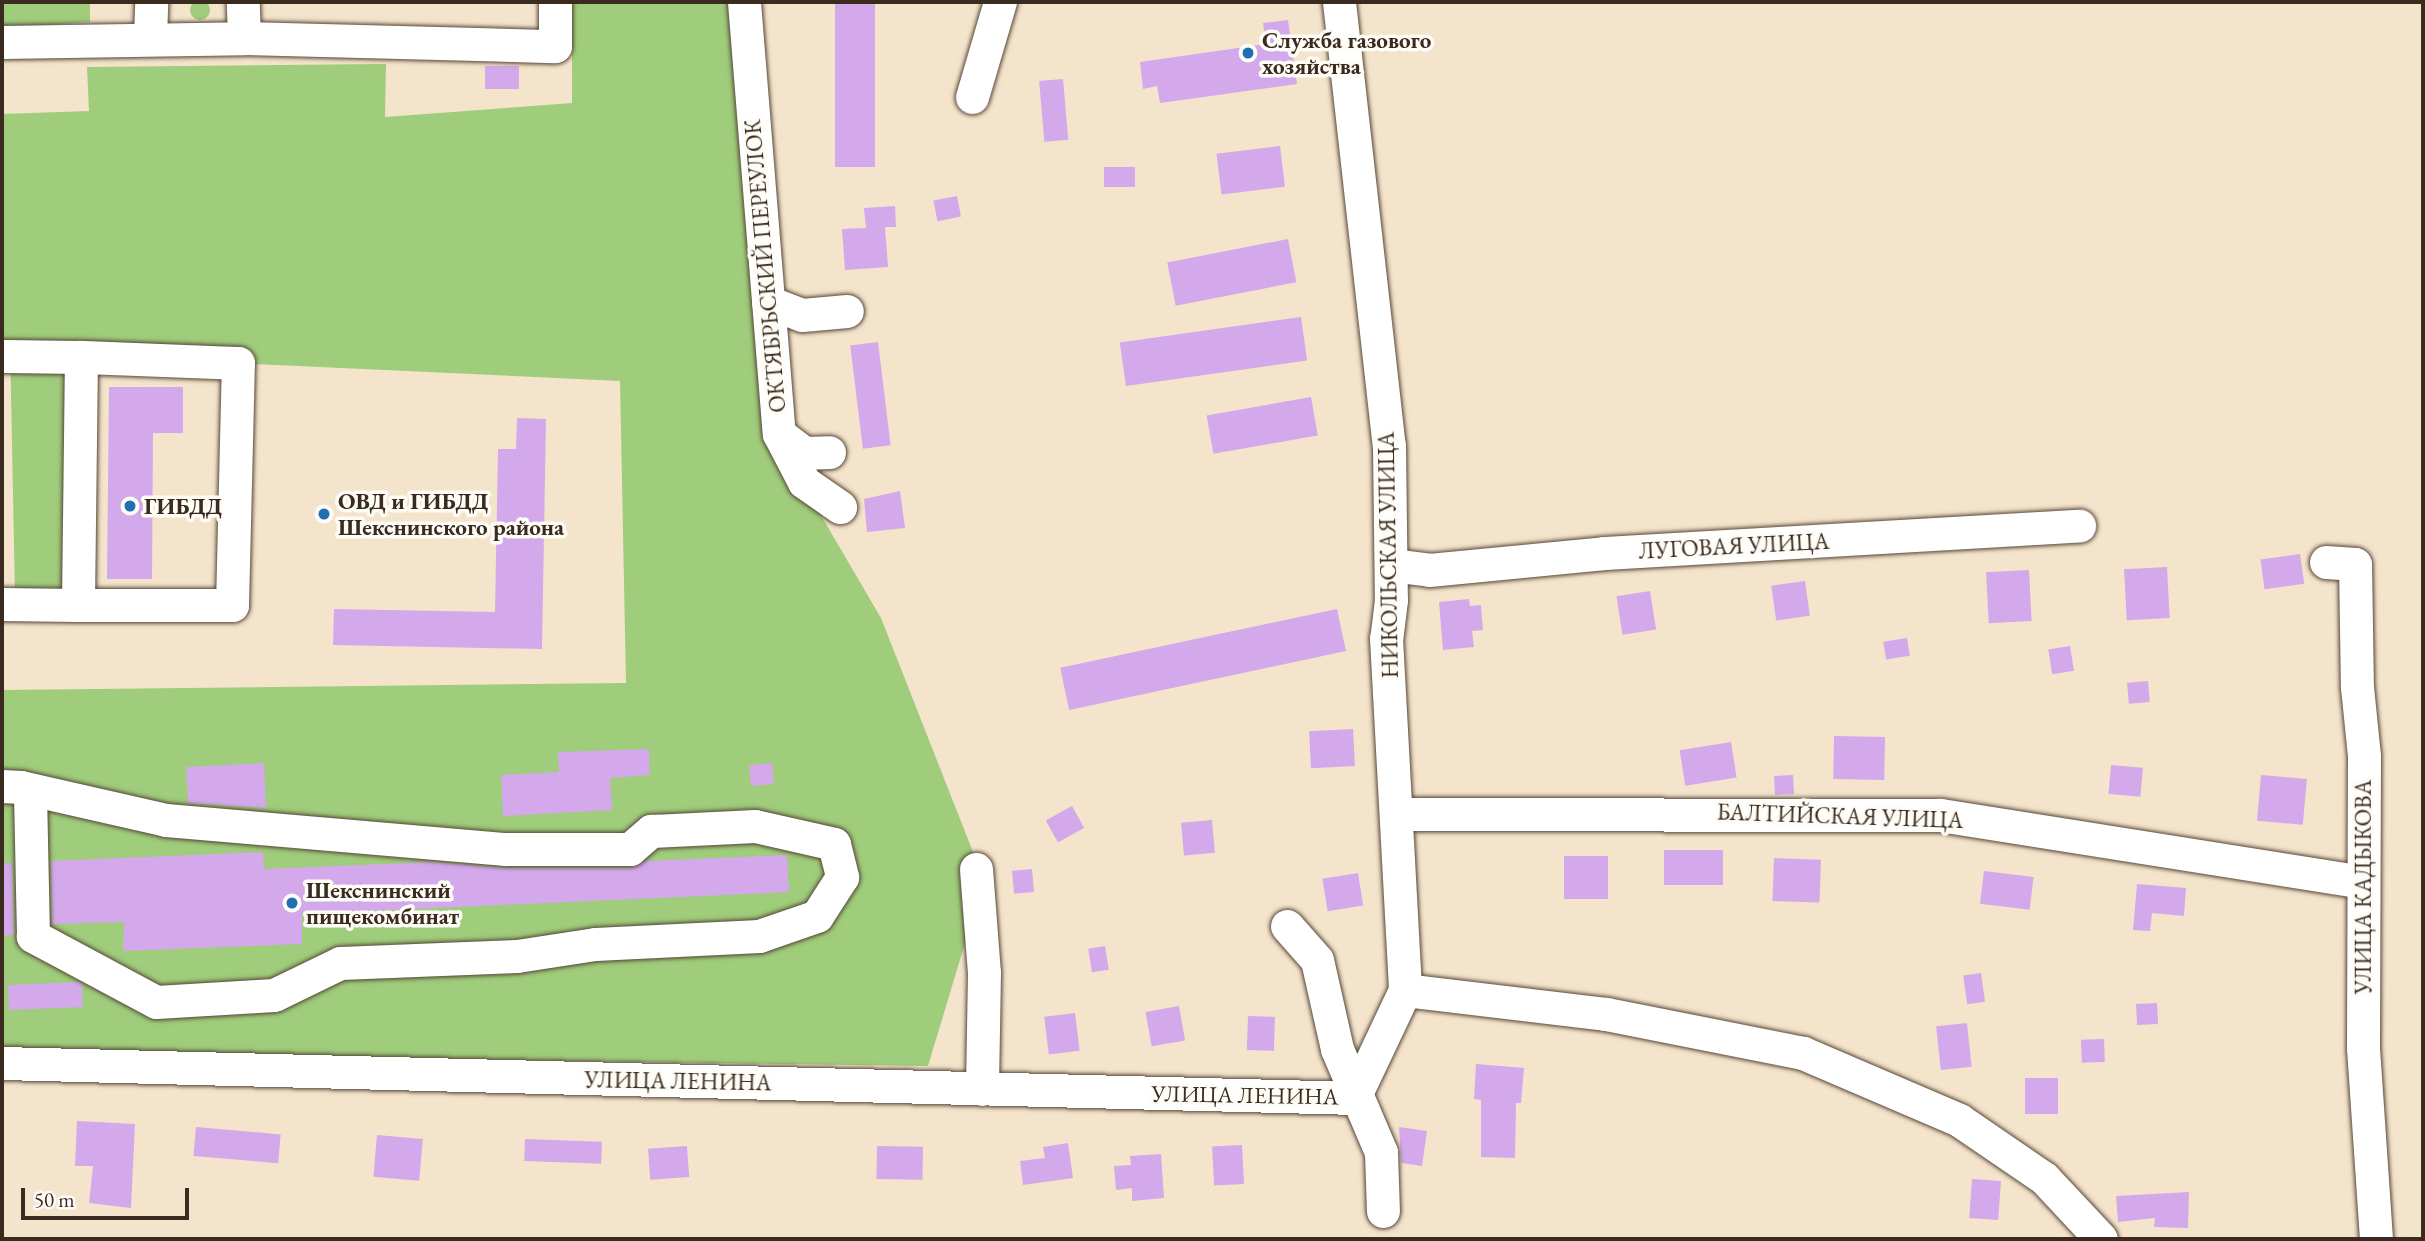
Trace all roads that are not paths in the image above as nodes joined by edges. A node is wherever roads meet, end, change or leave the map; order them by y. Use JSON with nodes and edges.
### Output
{"nodes":[{"id":1,"x":151,"y":2,"type":"edge"},
{"id":2,"x":243,"y":2,"type":"edge"},
{"id":3,"x":555,"y":2,"type":"edge"},
{"id":4,"x":744,"y":2,"type":"edge"},
{"id":5,"x":1000,"y":2,"type":"edge"},
{"id":6,"x":1339,"y":2,"type":"edge"},
{"id":7,"x":150,"y":38,"type":"junction"},
{"id":8,"x":244,"y":38,"type":"junction"},
{"id":9,"x":2,"y":42,"type":"edge"},
{"id":10,"x":972,"y":97,"type":"dead end"},
{"id":11,"x":768,"y":302,"type":"junction"},
{"id":12,"x":847,"y":311,"type":"dead end"},
{"id":13,"x":2,"y":356,"type":"edge"},
{"id":14,"x":81,"y":357,"type":"junction"},
{"id":15,"x":779,"y":434,"type":"junction"},
{"id":16,"x":829,"y":452,"type":"dead end"},
{"id":17,"x":839,"y":507,"type":"dead end"},
{"id":18,"x":2079,"y":526,"type":"dead end"},
{"id":19,"x":2326,"y":562,"type":"dead end"},
{"id":20,"x":1391,"y":565,"type":"junction"},
{"id":21,"x":2,"y":604,"type":"edge"},
{"id":22,"x":78,"y":605,"type":"junction"},
{"id":23,"x":16,"y":788,"type":"edge"},
{"id":24,"x":1396,"y":814,"type":"junction"},
{"id":25,"x":976,"y":869,"type":"dead end"},
{"id":26,"x":2363,"y":882,"type":"junction"},
{"id":27,"x":1287,"y":926,"type":"dead end"},
{"id":28,"x":1405,"y":990,"type":"junction"},
{"id":29,"x":2,"y":1063,"type":"edge"},
{"id":30,"x":982,"y":1088,"type":"junction"},
{"id":31,"x":1354,"y":1098,"type":"junction"},
{"id":32,"x":1382,"y":1211,"type":"dead end"},
{"id":33,"x":2101,"y":1239,"type":"edge"},
{"id":34,"x":2376,"y":1239,"type":"edge"}],
"edges":[{"from":1,"to":7,"type":"street"},
{"from":2,"to":8,"type":"street"},
{"from":3,"to":8,"type":"street"},
{"from":4,"to":11,"type":"street","name":"ОКТЯБРЬСКИЙ ПЕРЕУЛОК"},
{"from":5,"to":10,"type":"street"},
{"from":6,"to":20,"type":"street","name":"НИКОЛЬСКАЯ УЛИЦА"},
{"from":7,"to":8,"type":"street"},
{"from":7,"to":9,"type":"street"},
{"from":11,"to":12,"type":"street"},
{"from":11,"to":15,"type":"street","name":"ОКТЯБРЬСКИЙ ПЕРЕУЛОК"},
{"from":13,"to":14,"type":"street"},
{"from":14,"to":22,"type":"street"},
{"from":14,"to":22,"type":"street"},
{"from":15,"to":16,"type":"street"},
{"from":15,"to":17,"type":"street","name":"ОКТЯБРЬСКИЙ ПЕРЕУЛОК"},
{"from":18,"to":20,"type":"street","name":"ЛУГОВАЯ УЛИЦА"},
{"from":19,"to":26,"type":"street","name":"УЛИЦА КАДЫКОВА"},
{"from":20,"to":24,"type":"street","name":"НИКОЛЬСКАЯ УЛИЦА"},
{"from":21,"to":22,"type":"street"},
{"from":23,"to":23,"type":"street"},
{"from":24,"to":26,"type":"street","name":"БАЛТИЙСКАЯ УЛИЦА"},
{"from":24,"to":28,"type":"street","name":"НИКОЛЬСКАЯ УЛИЦА"},
{"from":25,"to":30,"type":"street"},
{"from":26,"to":34,"type":"street","name":"УЛИЦА КАДЫКОВА"},
{"from":27,"to":31,"type":"street"},
{"from":28,"to":31,"type":"street","name":"НИКОЛЬСКАЯ УЛИЦА"},
{"from":28,"to":33,"type":"street"},
{"from":29,"to":30,"type":"street","name":"УЛИЦА ЛЕНИНА"},
{"from":30,"to":31,"type":"street","name":"УЛИЦА ЛЕНИНА"},
{"from":31,"to":32,"type":"street"}]}
